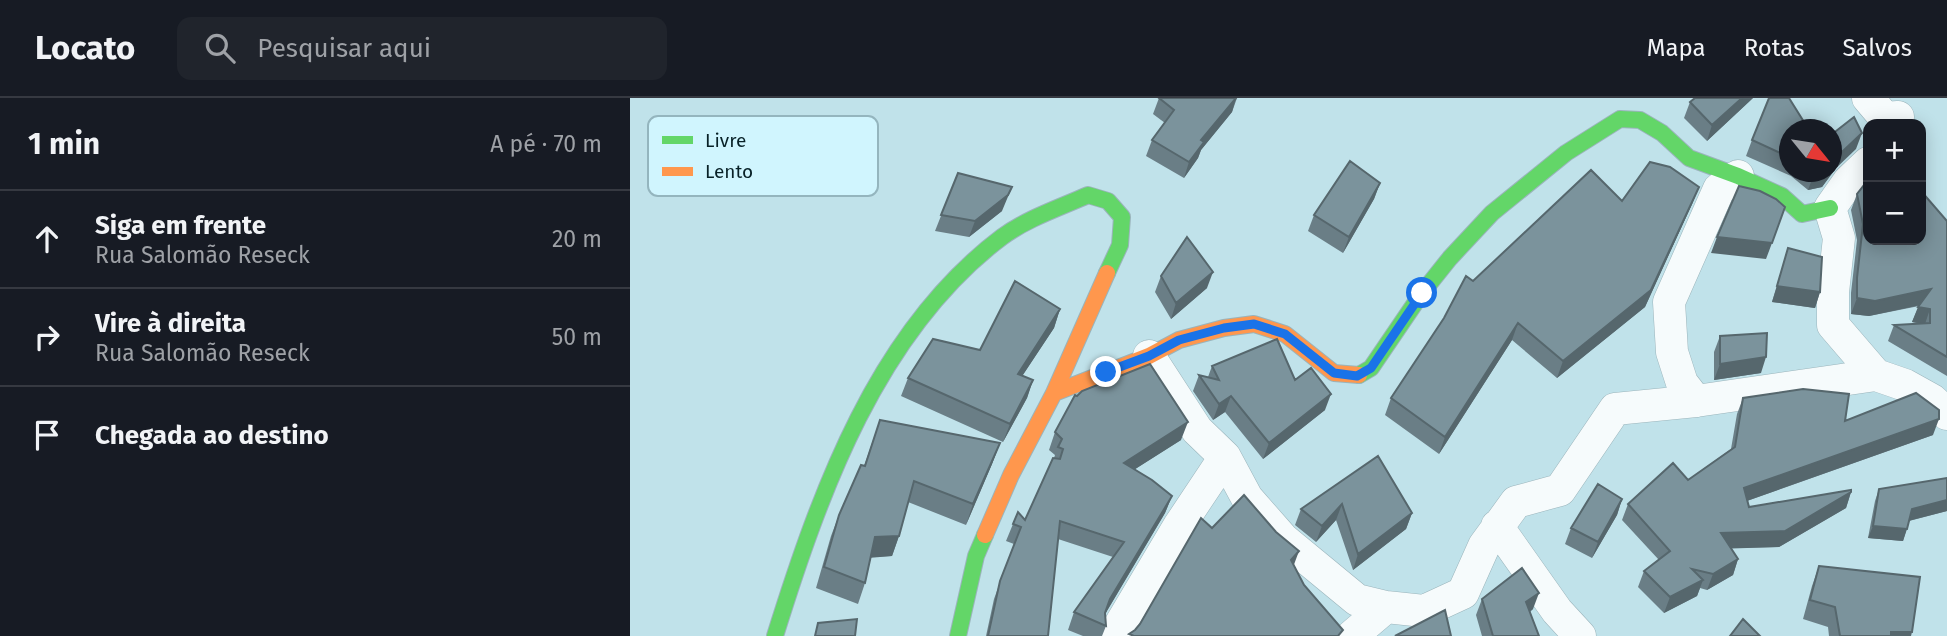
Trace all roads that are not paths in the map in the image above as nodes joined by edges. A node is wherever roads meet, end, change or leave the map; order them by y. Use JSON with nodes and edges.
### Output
{"nodes":[{"id":1,"x":1868,"y":98,"type":"edge"},
{"id":2,"x":1899,"y":113,"type":"edge"},
{"id":3,"x":1863,"y":168,"type":"edge"},
{"id":4,"x":1738,"y":176,"type":"junction"},
{"id":5,"x":1830,"y":208,"type":"junction"},
{"id":6,"x":1149,"y":356,"type":"junction"},
{"id":7,"x":1876,"y":375,"type":"junction"},
{"id":8,"x":1054,"y":393,"type":"junction"},
{"id":9,"x":1696,"y":401,"type":"junction"},
{"id":10,"x":1947,"y":414,"type":"edge"},
{"id":11,"x":1225,"y":457,"type":"junction"},
{"id":12,"x":1497,"y":526,"type":"junction"},
{"id":13,"x":1386,"y":607,"type":"junction"},
{"id":14,"x":775,"y":636,"type":"edge"},
{"id":15,"x":958,"y":636,"type":"edge"},
{"id":16,"x":1116,"y":636,"type":"edge"},
{"id":17,"x":1352,"y":636,"type":"edge"},
{"id":18,"x":1580,"y":636,"type":"edge"}],
"edges":[{"from":1,"to":2,"type":"street"},
{"from":3,"to":5,"type":"street"},
{"from":4,"to":5,"type":"street"},
{"from":4,"to":6,"type":"street"},
{"from":4,"to":9,"type":"street"},
{"from":5,"to":7,"type":"street"},
{"from":6,"to":8,"type":"street"},
{"from":6,"to":11,"type":"street"},
{"from":7,"to":9,"type":"street"},
{"from":7,"to":10,"type":"street"},
{"from":8,"to":14,"type":"street"},
{"from":8,"to":15,"type":"street"},
{"from":9,"to":12,"type":"street"},
{"from":11,"to":13,"type":"street"},
{"from":11,"to":16,"type":"street"},
{"from":12,"to":13,"type":"street"},
{"from":12,"to":18,"type":"street"},
{"from":13,"to":17,"type":"street"}]}
